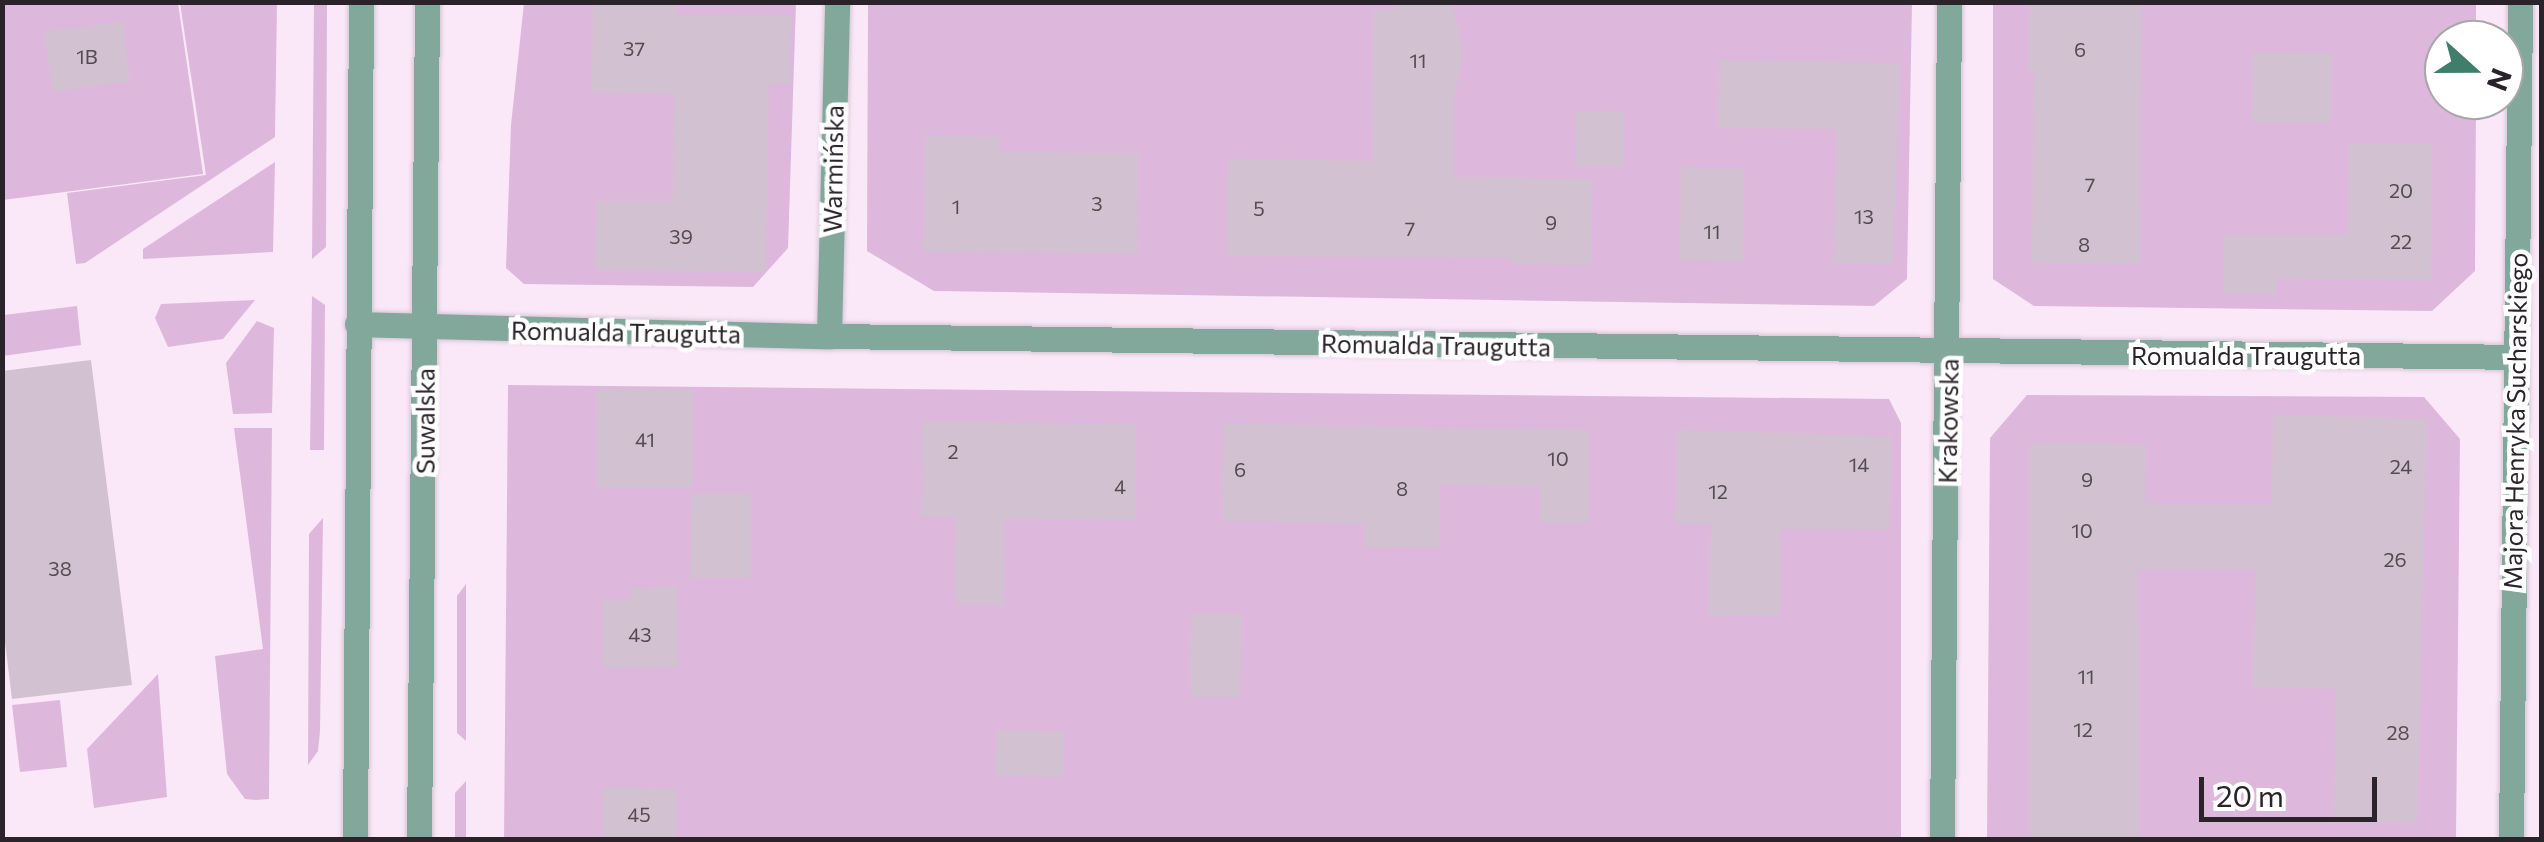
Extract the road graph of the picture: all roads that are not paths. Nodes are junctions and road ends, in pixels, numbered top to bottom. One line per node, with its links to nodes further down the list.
1 (361, 2): 6 (street)
2 (427, 2): 7 (street, Suwalska)
3 (837, 2): 8 (street, Warmińska)
4 (1950, 2): 9 (street, Krakowska)
5 (2520, 2): 10 (street, Majora Henryka Sucharskiego)
6 (358, 324): 7 (street, Romualda Traugutta); 11 (street)
7 (426, 326): 8 (street, Romualda Traugutta); 12 (street, Suwalska)
8 (829, 336): 9 (street, Romualda Traugutta)
9 (1949, 353): 10 (street, Romualda Traugutta); 13 (street, Krakowska)
10 (2515, 357): 14 (street, Majora Henryka Sucharskiego)
11 (355, 840)
12 (418, 840)
13 (1942, 840)
14 (2511, 840)

